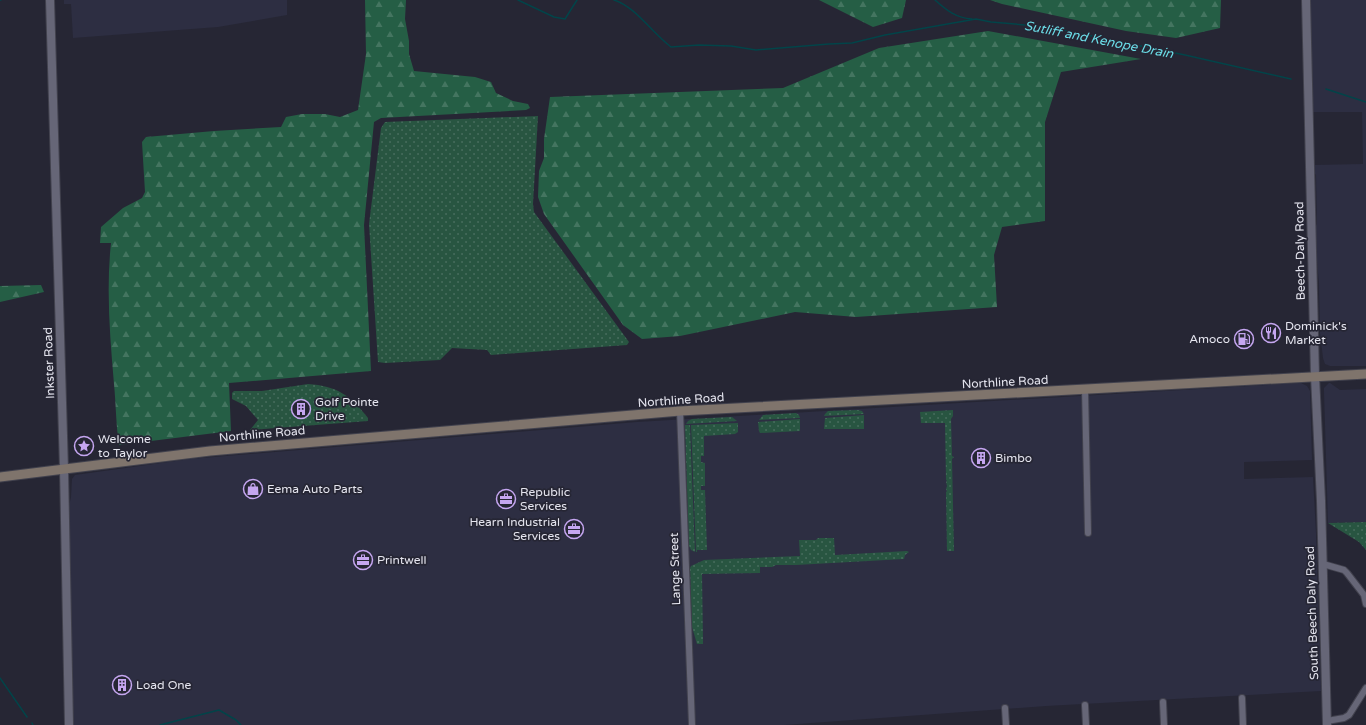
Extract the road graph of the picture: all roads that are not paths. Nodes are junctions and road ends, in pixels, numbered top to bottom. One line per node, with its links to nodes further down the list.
1 (50, 0): 7 (street, Inkster Road)
2 (1306, 0): 4 (street, Beech-Daly Road)
3 (1366, 374): 4 (main road, Northline Road)
4 (1315, 376): 5 (main road, Northline Road); 9 (street, Beech-Daly Road)
5 (1084, 389): 6 (main road, Northline Road); 10 (street)
6 (680, 411): 7 (main road, Northline Road); 20 (street, Lange Street)
7 (64, 469): 8 (main road, Northline Road); 19 (street, Inkster Road)
8 (0, 477)
9 (1321, 501): 11 (street, South Beech Daly Road)
10 (1088, 533)
11 (1323, 564): 12 (street); 18 (street, South Beech Daly Road)
12 (1366, 604)
13 (1366, 688): 18 (street)
14 (1242, 698): 24 (street)
15 (1163, 702): 23 (street)
16 (1085, 705): 22 (street)
17 (1005, 708): 21 (street)
18 (1327, 723)
19 (69, 725)
20 (692, 725)
21 (1006, 725)
22 (1086, 725)
23 (1164, 725)
24 (1243, 725)

